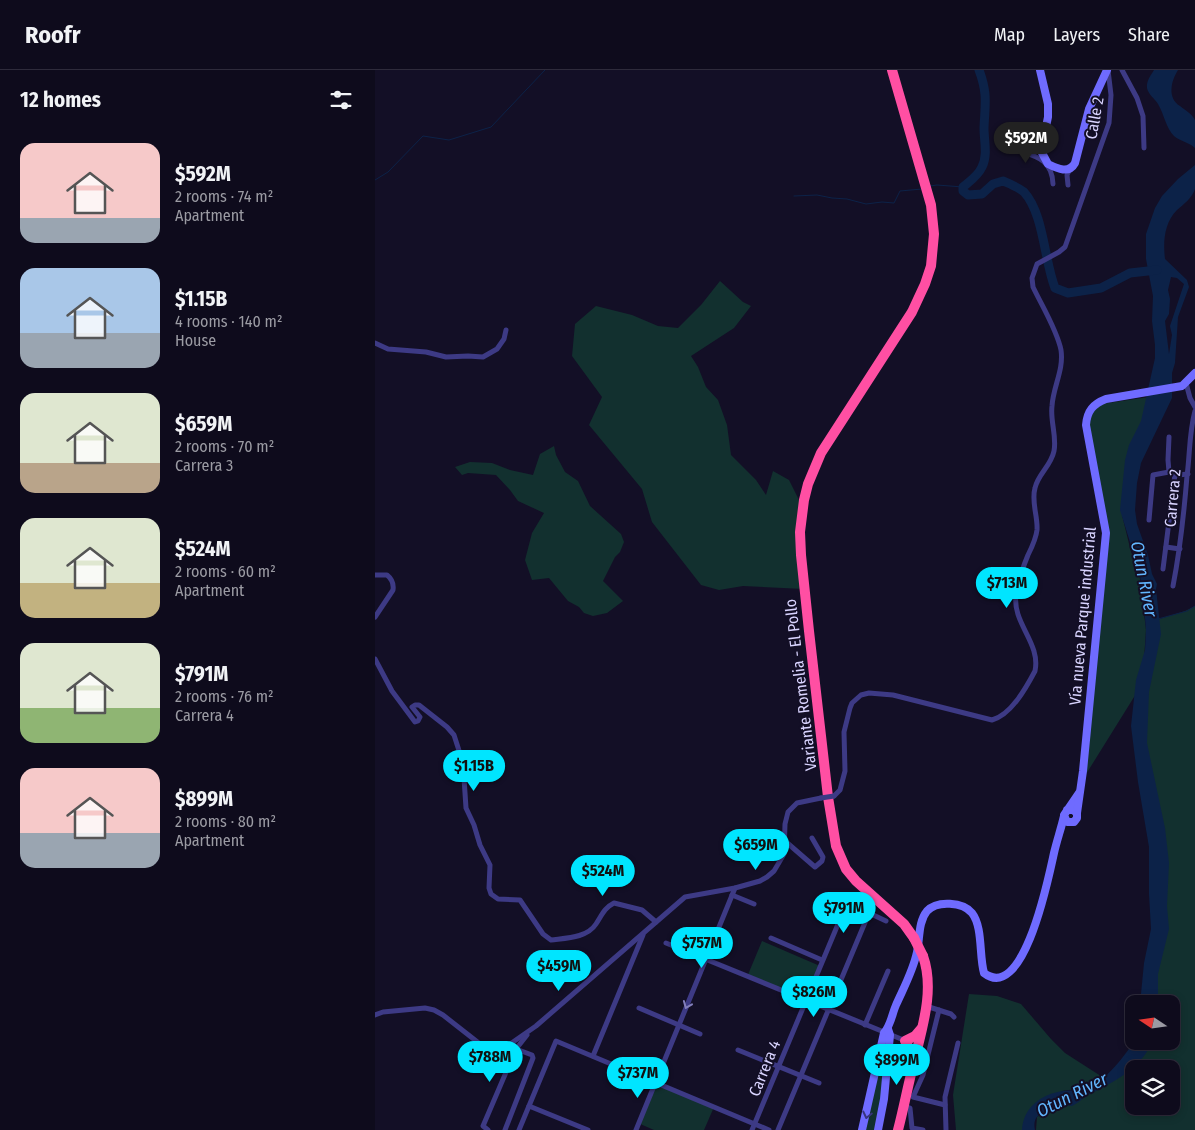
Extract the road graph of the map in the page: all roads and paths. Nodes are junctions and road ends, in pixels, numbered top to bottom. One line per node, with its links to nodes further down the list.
1 (892, 70): 48 (highway, Variante Romelia - El Pollo, bridge)
2 (1040, 70): 7 (main road)
3 (1108, 70): 8 (main road); 34 (street, Calle 2, bridge)
4 (1122, 70): 6 (street)
5 (1011, 148): 7 (street)
6 (1144, 148)
7 (1048, 164): 8 (main road); 9 (street)
8 (1070, 169): 10 (street)
9 (1053, 184)
10 (1068, 185)
11 (506, 330): 12 (street)
12 (375, 343)
13 (1195, 373): 14 (main road)
14 (1184, 384): 15 (street); 28 (main road, Vía nueva Parque industrial)
15 (1195, 407)
16 (1195, 411): 19 (street, Carrera 2)
17 (1169, 437): 18 (street)
18 (1172, 473): 19 (street); 20 (street); 21 (street)
19 (1188, 474): 22 (street, Carrera 2)
20 (1149, 520)
21 (1166, 547): 22 (street); 23 (street)
22 (1180, 549): 25 (street, Carrera 2)
23 (1163, 569)
24 (375, 575): 26 (street)
25 (1173, 586)
26 (375, 617)
27 (375, 660): 40 (street)
28 (1079, 792): 29 (main road, Vía nueva Parque industrial); 30 (main road, Vía nueva Parque industrial)
29 (1066, 813): 30 (main road); 31 (main road); 32 (main road, Vía nueva Parque industrial)
30 (1077, 813): 31 (main road, Vía nueva Parque industrial)
31 (1073, 822): 32 (main road, Vía nueva Parque industrial)
32 (1061, 834): 58 (main road, Vía nueva Parque industrial)
33 (812, 838): 34 (street)
34 (785, 841): 35 (street)
35 (735, 888): 36 (street); 40 (street)
36 (732, 895): 37 (street); 44 (street)
37 (754, 904)
38 (869, 913): 39 (street); 45 (street, Carrera 4); 50 (street)
39 (887, 921)
40 (656, 922): 41 (street)
41 (644, 932): 56 (street); 65 (street)
42 (771, 938): 45 (street)
43 (665, 944): 44 (street)
44 (705, 960): 47 (street); 54 (street, one-way to 54)
45 (822, 960): 47 (street, Carrera 4)
46 (888, 970): 55 (street)
47 (805, 1001): 50 (street); 68 (street, Carrera 4)
48 (926, 1006): 51 (street); 57 (highway, Variante Romelia - El Pollo)
49 (639, 1008): 54 (street)
50 (828, 1010): 55 (street); 69 (street)
51 (939, 1010): 53 (street); 72 (street)
52 (375, 1015): 56 (street)
53 (954, 1017)
54 (679, 1025): 59 (street); 70 (street)
55 (865, 1025): 58 (street)
56 (536, 1026): 63 (street)
57 (922, 1028): 60 (highway); 62 (highway, Variante Romelia - El Pollo)
58 (888, 1032): 60 (street); 66 (main road); 86 (main road, one-way to 86)
59 (700, 1034)
60 (905, 1041): 62 (street); 67 (highway)
61 (958, 1043): 73 (street)
62 (918, 1046): 67 (highway, Variante Romelia - El Pollo)
63 (516, 1049): 78 (street); 79 (street)
64 (738, 1050): 68 (street)
65 (593, 1056): 70 (street); 74 (street)
66 (888, 1060): 67 (highway); 87 (main road)
67 (913, 1065): 75 (highway, Variante Romelia - El Pollo)
68 (778, 1066): 69 (street); 76 (street, Carrera 4)
69 (801, 1076): 71 (street); 85 (street)
70 (655, 1082): 76 (street); 82 (street)
71 (819, 1083)
72 (913, 1097): 73 (street); 75 (street)
73 (945, 1105): 90 (street)
74 (529, 1106): 80 (street); 81 (street)
75 (907, 1107): 77 (street); 88 (highway, Variante Romelia - El Pollo)
76 (754, 1124): 83 (street, Carrera 4); 84 (street)
77 (912, 1129): 89 (street)
78 (488, 1130)
79 (505, 1130)
80 (519, 1130)
81 (588, 1130)
82 (635, 1130)
83 (752, 1130)
84 (769, 1130)
85 (778, 1130)
86 (862, 1130)
87 (877, 1130)
88 (898, 1130)
89 (923, 1130)
90 (946, 1130)

